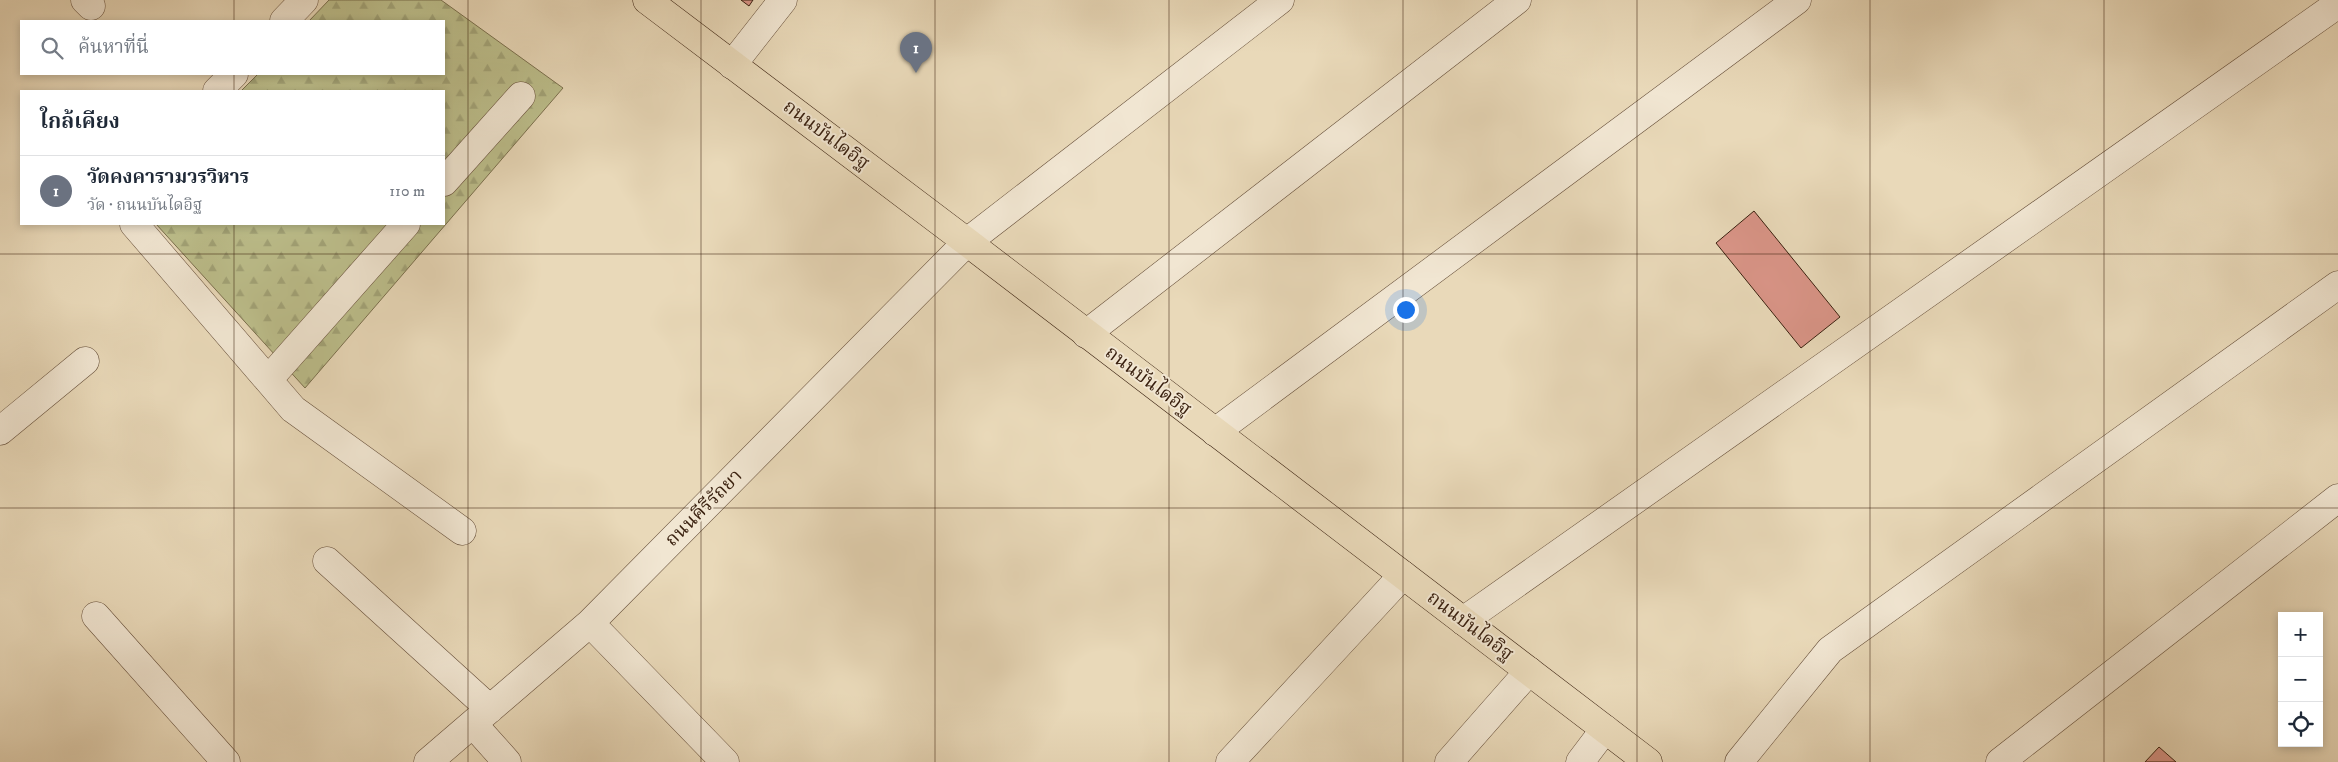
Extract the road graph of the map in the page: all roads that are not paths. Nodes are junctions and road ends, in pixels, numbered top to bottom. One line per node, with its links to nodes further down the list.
1 (304, 0): 8 (street)
2 (647, 0): 9 (main road, ถนนบันไดอิฐ)
3 (783, 0): 9 (street)
4 (1280, 0): 16 (street, ถนนคีรีรัถยา)
5 (1517, 0): 18 (street)
6 (1797, 0): 22 (street)
7 (2338, 4): 28 (street)
8 (285, 20)
9 (732, 65): 16 (main road, ถนนบันไดอิฐ)
10 (233, 75): 11 (street)
11 (218, 90)
12 (521, 96): 13 (street)
13 (445, 181)
14 (135, 225): 20 (street)
15 (405, 225): 20 (street)
16 (967, 242): 18 (main road, ถนนบันไดอิฐ); 29 (street, ถนนคีรีรัถยา)
17 (2338, 285): 41 (street)
18 (1086, 334): 22 (main road, ถนนบันไดอิฐ)
19 (85, 361): 21 (street)
20 (268, 380): 24 (street)
21 (0, 431)
22 (1214, 432): 26 (main road, ถนนบันไดอิฐ)
23 (2338, 498): 42 (street)
24 (462, 531)
25 (327, 562): 31 (street)
26 (1403, 576): 28 (main road, ถนนบันไดอิฐ); 37 (street)
27 (96, 616): 33 (street)
28 (1463, 621): 30 (main road, ถนนบันไดอิฐ)
29 (590, 623): 31 (street, ถนนคีรีรัถยา); 36 (street)
30 (1529, 672): 32 (main road, ถนนบันไดอิฐ); 38 (street)
31 (482, 716): 34 (street, ถนนคีรีรัถยา); 35 (street)
32 (1606, 729): 39 (street); 40 (main road, ถนนบันไดอิฐ)
33 (226, 762)
34 (428, 762)
35 (507, 762)
36 (725, 762)
37 (1230, 762)
38 (1449, 762)
39 (1580, 762)
40 (1648, 762)
41 (1739, 762)
42 (2000, 762)

